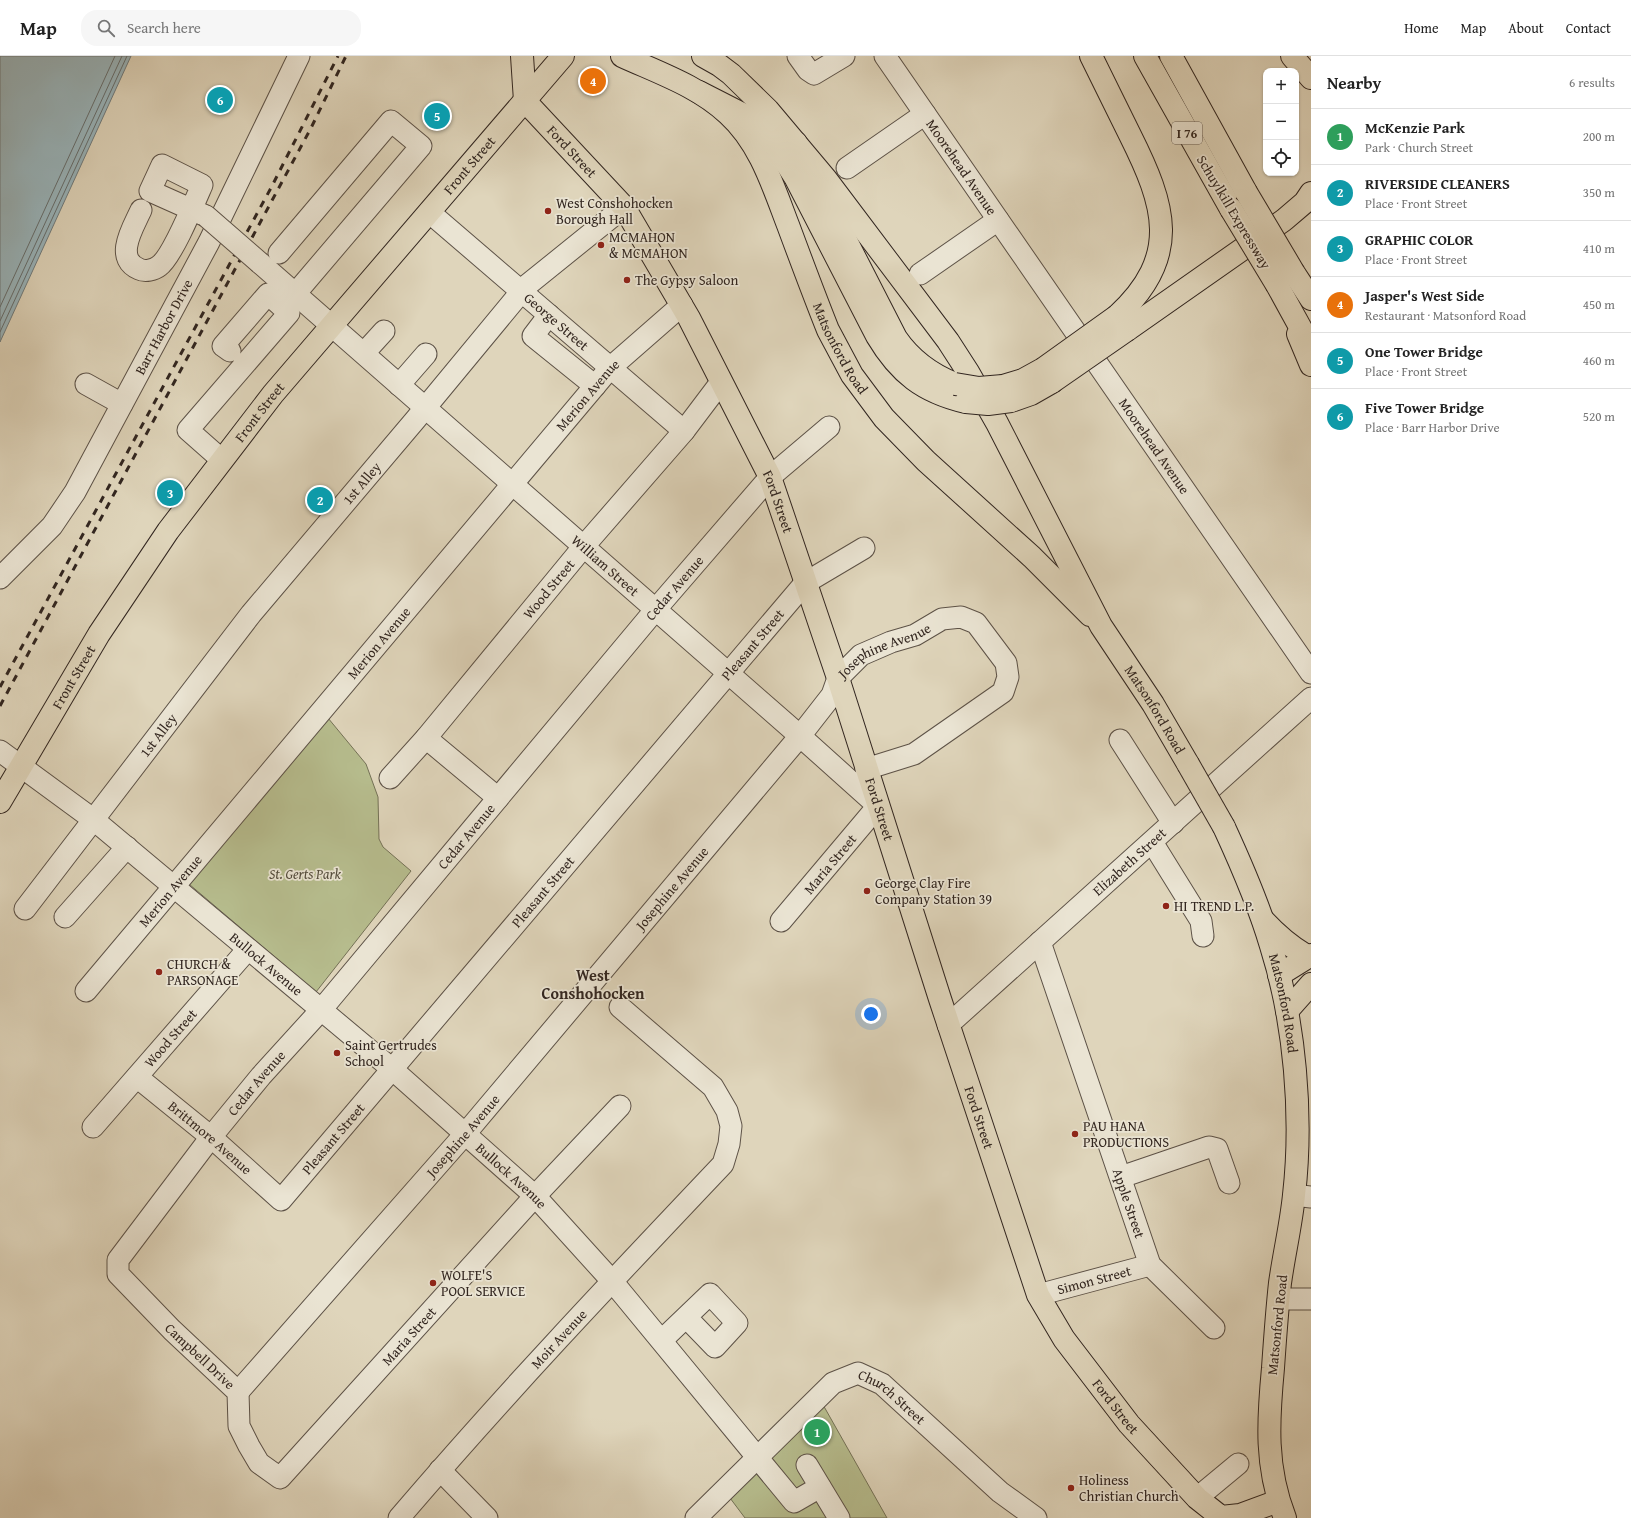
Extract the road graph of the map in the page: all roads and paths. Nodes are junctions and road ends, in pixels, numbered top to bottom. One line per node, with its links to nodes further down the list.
1 (299, 56): 46 (street, Barr Harbor Drive)
2 (522, 56): 15 (main road)
3 (563, 56): 15 (main road, Front Street)
4 (622, 56): 14 (main road, Matsonford Road)
5 (703, 56): 17 (main road, Matsonford Road)
6 (798, 56): 7 (street)
7 (844, 56)
8 (885, 56): 16 (street, Moorehead Avenue)
9 (1091, 56): 32 (main road)
10 (1145, 56): 26 (main road, Schuylkill Expressway / I 76, bridge)
11 (1171, 56): 26 (main road, Schuylkill Expressway / I 76, bridge)
12 (1292, 56): 13 (main road)
13 (1311, 78)
14 (699, 92): 45 (main road, bridge); 58 (main road, Matsonford Road)
15 (525, 101): 20 (main road, Ford Street); 22 (main road, Front Street)
16 (925, 114): 18 (street, Moorehead Avenue); 23 (street, Moorehead Avenue)
17 (796, 143): 45 (main road, bridge); 58 (main road, Matsonford Road)
18 (847, 168)
19 (1311, 193): 32 (main road)
20 (624, 208): 27 (street, 1st Alley); 30 (main road, Ford Street)
21 (142, 210): 28 (street, William Street, bridge)
22 (429, 212): 27 (street, George Street); 33 (main road, Front Street)
23 (998, 220): 25 (street, Moorehead Avenue); 59 (street, Moorehead Avenue)
24 (279, 253): 28 (street)
25 (920, 274)
26 (1286, 287): 29 (main road, Schuylkill Expressway / I 76); 35 (main road, Schuylkill Expressway / I 76); 39 (main road)
27 (522, 292): 31 (street, George Street); 47 (street, 1st Alley)
28 (295, 294): 33 (street, William Street)
29 (1311, 299)
30 (682, 305): 40 (street, Merion Avenue); 41 (main road, Ford Street)
31 (550, 315): 40 (street, George Street); 44 (street)
32 (1122, 323): 45 (main road, bridge)
33 (331, 325): 37 (street, William Street); 50 (main road, Front Street)
34 (384, 331): 37 (street)
35 (1311, 347)
36 (230, 351): 50 (street)
37 (364, 353): 43 (street, William Street)
38 (426, 354): 43 (street)
39 (1311, 365)
40 (610, 368): 44 (street, Merion Avenue); 49 (street, George Street)
41 (721, 382): 49 (street, Wood Street); 51 (main road, Ford Street)
42 (86, 384): 46 (street)
43 (399, 385): 47 (street, William Street)
44 (595, 386): 52 (street, Merion Avenue)
45 (1007, 394)
46 (122, 404): 55 (street, Barr Harbor Drive)
47 (425, 408): 52 (street, William Street); 73 (street, 1st Alley)
48 (829, 427): 51 (street, Cedar Avenue)
49 (684, 431): 53 (street, Wood Street)
50 (222, 460): 67 (main road, Front Street)
51 (770, 477): 56 (main road, Ford Street); 57 (street, Cedar Avenue)
52 (512, 484): 53 (street, William Street); 77 (street, Merion Avenue)
53 (584, 546): 57 (street, William Street); 64 (street, Wood Street)
54 (864, 548): 56 (street, Pleasant Street)
55 (0, 578)
56 (805, 583): 60 (street, Pleasant Street); 61 (main road, Ford Street)
57 (656, 609): 60 (street, William Street); 70 (street, Cedar Avenue)
58 (1101, 626): 80 (main road, Matsonford Road, bridge)
59 (1311, 673)
60 (729, 674): 63 (street, William Street); 93 (street, Pleasant Street)
61 (838, 678): 63 (street, Josephine Avenue); 68 (main road, Ford Street); 68 (street, Josephine Avenue)
62 (1311, 698): 74 (street, Elizabeth Street)
63 (800, 736): 72 (street, William Street); 97 (street, Josephine Avenue)
64 (426, 738): 69 (street, Wood Street); 70 (street)
65 (1120, 740): 74 (street)
66 (0, 751): 67 (street)
67 (21, 767): 71 (main road, Front Street); 73 (street, Bullock Avenue)
68 (866, 769): 72 (main road, Ford Street)
69 (390, 778)
70 (498, 798): 90 (street, Cedar Avenue)
71 (0, 802)
72 (878, 806): 81 (street, Maria Street); 92 (main road, Ford Street)
73 (94, 820): 76 (street, Bullock Avenue); 78 (street, 1st Alley)
74 (1173, 823): 75 (street, Elizabeth Street)
75 (1152, 842): 82 (street); 83 (street, Elizabeth Street)
76 (127, 847): 77 (street, Bullock Avenue); 79 (street)
77 (174, 886): 84 (street, Bullock Avenue); 88 (street, Merion Avenue)
78 (25, 909)
79 (65, 917)
80 (1263, 920): 85 (main road); 86 (main road, Matsonford Road)
81 (781, 921)
82 (1203, 936)
83 (1040, 942): 92 (street, Elizabeth Street); 99 (street, Apple Street)
84 (248, 949): 90 (street, Bullock Avenue); 94 (street, Wood Street)
85 (1310, 962): 86 (main road)
86 (1279, 974): 91 (main road, Matsonford Road)
87 (1311, 984): 91 (main road)
88 (86, 990)
89 (620, 1008): 106 (street, Moir Avenue)
90 (321, 1010): 93 (street, Bullock Avenue); 98 (street, Cedar Avenue)
91 (1287, 1011): 102 (main road, Matsonford Road)
92 (948, 1025): 107 (main road, Ford Street)
93 (392, 1070): 97 (street, Bullock Avenue); 103 (street, Pleasant Street)
94 (137, 1077): 96 (street, Wood Street); 98 (street, Brittmore Avenue)
95 (620, 1106): 101 (street, Maria Street)
96 (93, 1127)
97 (465, 1134): 101 (street, Bullock Avenue); 113 (street, Josephine Avenue)
98 (211, 1137): 103 (street, Brittmore Avenue); 104 (street, Cedar Avenue)
99 (1120, 1177): 100 (street); 105 (street, Apple Street)
100 (1229, 1183)
101 (536, 1196): 106 (street, Bullock Avenue); 118 (street, Maria Street)
102 (1303, 1196): 108 (main road, Matsonford Road)
103 (281, 1200)
104 (118, 1260): 113 (street, Campbell Drive)
105 (1150, 1265): 107 (street, Simon Street); 111 (street, Apple Street)
106 (612, 1281): 112 (street, Bullock Avenue); 117 (street, Moir Avenue)
107 (1038, 1295): 120 (main road, Ford Street)
108 (1279, 1299): 109 (street); 121 (main road, Matsonford Road)
109 (1311, 1299)
110 (686, 1317): 112 (street)
111 (1214, 1328)
112 (662, 1340): 114 (street, Bullock Avenue)
113 (238, 1392): 118 (street, Campbell Drive)
114 (757, 1458): 119 (street, Bullock Avenue); 124 (street, Church Street); 126 (street, Church Street)
115 (1238, 1464): 120 (street)
116 (807, 1465): 119 (street)
117 (440, 1470): 122 (street, Moir Avenue); 123 (street)
118 (280, 1478)
119 (820, 1487): 125 (street)
120 (1196, 1498): 127 (main road, Ford Street)
121 (1281, 1509): 127 (main road)
122 (400, 1518)
123 (487, 1518)
124 (696, 1518)
125 (839, 1518)
126 (1036, 1518)
127 (1220, 1518)

